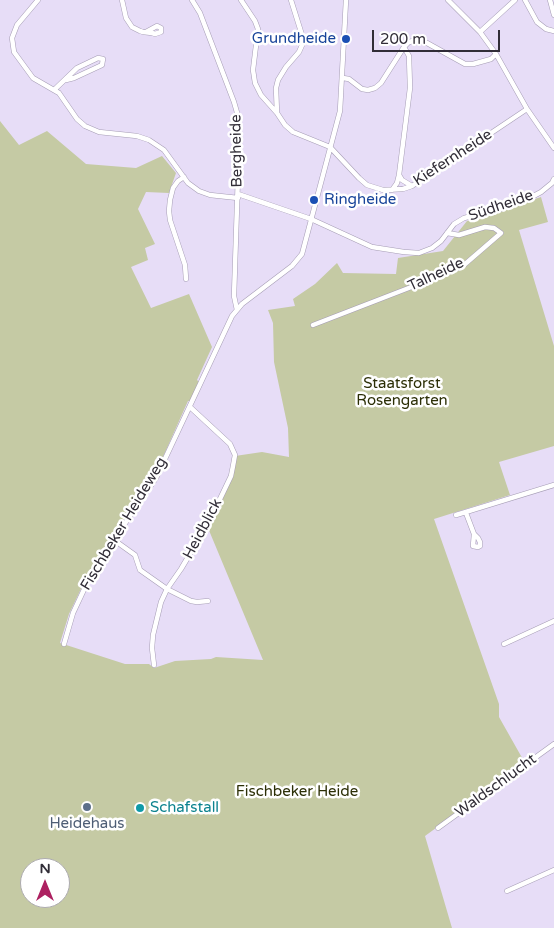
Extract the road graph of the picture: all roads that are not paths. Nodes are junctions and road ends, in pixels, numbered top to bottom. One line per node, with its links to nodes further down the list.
1 (38, 0): 19 (street)
2 (122, 0): 13 (street)
3 (192, 0): 29 (street, Bergheide)
4 (241, 0): 21 (street)
5 (291, 0): 21 (street)
6 (346, 0): 17 (street, Fischbeker Heideweg)
7 (448, 0): 14 (street)
8 (515, 0): 14 (street)
9 (525, 0): 12 (street)
10 (550, 0): 11 (street)
11 (554, 15)
12 (554, 31)
13 (146, 32)
14 (480, 32): 16 (street)
15 (404, 46): 16 (street); 17 (street); 24 (street)
16 (496, 54): 20 (street)
17 (343, 78): 22 (street, Fischbeker Heideweg)
18 (66, 80): 18 (street); 19 (street)
19 (54, 90): 25 (street)
20 (527, 109): 23 (street); 27 (street, Kiefernheide)
21 (277, 113): 22 (street)
22 (330, 147): 28 (street, Kiefernheide); 30 (street, Fischbeker Heideweg)
23 (554, 148)
24 (399, 175): 27 (street); 28 (street)
25 (184, 177): 29 (street); 32 (street)
26 (554, 179): 31 (street, Südheide)
27 (412, 186): 28 (street, Kiefernheide)
28 (392, 190)
29 (238, 196): 30 (street); 33 (street, Bergheide)
30 (311, 219): 31 (street, Südheide); 33 (street, Fischbeker Heideweg)
31 (447, 233): 34 (street, Talheide)
32 (186, 279)
33 (237, 310): 35 (street, Fischbeker Heideweg)
34 (313, 325)
35 (190, 406): 40 (street, Fischbeker Heideweg); 41 (street, Heidblick)
36 (554, 485): 37 (street)
37 (466, 512): 38 (street); 39 (street)
38 (456, 515)
39 (474, 534)
40 (114, 540): 41 (street); 44 (street, Fischbeker Heideweg)
41 (167, 589): 42 (street); 46 (street, Heidblick)
42 (208, 601)
43 (554, 621): 45 (street)
44 (64, 644)
45 (504, 644)
46 (154, 665)
47 (554, 744): 48 (street, Waldschlucht)
48 (438, 828)
49 (554, 870): 50 (street)
50 (507, 890)

